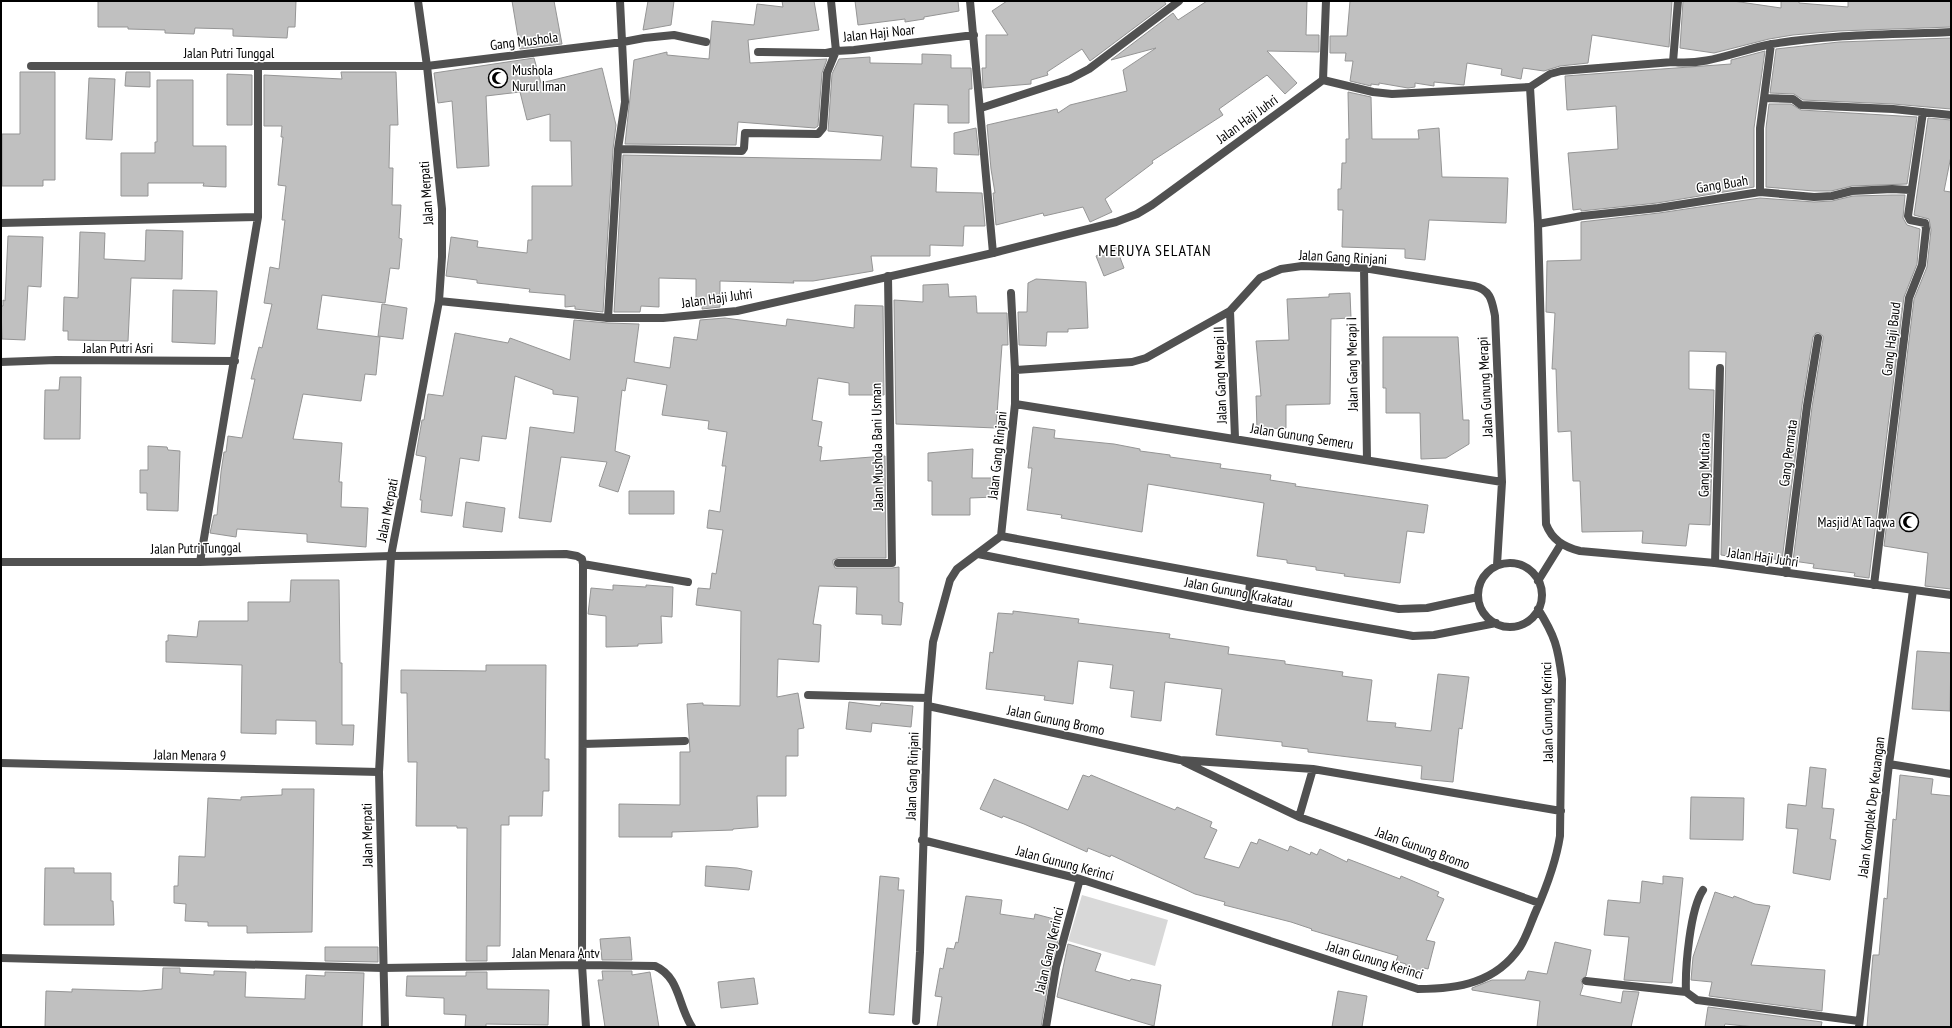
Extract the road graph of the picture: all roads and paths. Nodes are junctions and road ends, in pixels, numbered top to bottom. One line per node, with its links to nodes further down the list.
1 (418, 1): 18 (street, Jalan Merpati)
2 (620, 1): 10 (street)
3 (831, 1): 13 (street, Jalan Haji Noar)
4 (970, 1): 9 (street)
5 (1179, 1): 22 (street)
6 (1326, 1): 19 (street)
7 (1678, 1): 15 (street)
8 (1951, 32): 12 (street)
9 (974, 34): 13 (street, Jalan Haji Noar); 22 (street)
10 (623, 42): 11 (street, Gang Mushola); 18 (street, Gang Mushola); 25 (street)
11 (706, 42)
12 (1771, 44): 15 (street); 21 (street)
13 (836, 51): 14 (street); 25 (street)
14 (758, 52)
15 (1673, 62): 20 (street)
16 (31, 66): 17 (street, Jalan Putri Tunggal)
17 (258, 66): 18 (street, Jalan Putri Tunggal); 28 (street)
18 (427, 66): 36 (street, Jalan Merpati)
19 (1323, 80): 20 (street); 31 (street, Jalan Haji Juhri)
20 (1530, 87): 30 (street)
21 (1764, 98): 23 (street); 27 (street)
22 (981, 108): 31 (street)
23 (1922, 112): 24 (street); 26 (street, Gang Haji Baud)
24 (1951, 115)
25 (618, 150): 38 (street)
26 (1910, 190): 27 (street, Gang Buah); 62 (street, Gang Haji Baud)
27 (1760, 192): 30 (street, Gang Buah)
28 (258, 217): 29 (street); 40 (street)
29 (1, 223)
30 (1538, 224): 49 (street)
31 (993, 253): 33 (street, Jalan Haji Juhri)
32 (1364, 268): 34 (street, Jalan Gang Rinjani); 37 (street, Jalan Gang Rinjani); 46 (street, Jalan Gang Merapi I)
33 (888, 276): 38 (street, Jalan Haji Juhri); 54 (street, Jalan Mushola Bani Usman)
34 (1488, 292): 47 (street, Jalan Gunung Merapi)
35 (1010, 293): 43 (street)
36 (439, 301): 38 (street, Jalan Haji Juhri); 51 (street, Jalan Merpati)
37 (1230, 311): 43 (street, Jalan Gang Rinjani); 45 (street, Jalan Gang Merapi II)
38 (608, 318)
39 (1818, 338): 58 (street, Gang Permata)
40 (235, 361): 41 (street, Jalan Putri Asri); 53 (street)
41 (1, 362)
42 (1720, 368): 55 (street, Gang Mutiara)
43 (1015, 370): 44 (street, Jalan Gang Rinjani)
44 (1015, 404): 45 (street, Jalan Gunung Semeru); 48 (street, Jalan Gang Rinjani)
45 (1236, 438): 46 (street, Jalan Gunung Semeru)
46 (1367, 460): 47 (street, Jalan Gunung Semeru)
47 (1502, 482): 57 (street)
48 (1001, 536): 50 (street, Jalan Gang Rinjani); 61 (street, Jalan Gunung Krakatau)
49 (1561, 544): 55 (street, Jalan Haji Juhri); 59 (street)
50 (978, 554): 66 (street, Jalan Gunung Krakatau); 70 (street, Jalan Gang Rinjani)
51 (391, 556): 53 (street, Jalan Putri Tunggal); 56 (street, Jalan Putri Tunggal); 77 (street, Jalan Merpati)
52 (1, 562): 53 (street, Jalan Putri Tunggal)
53 (200, 562)
54 (838, 562)
55 (1715, 563): 58 (street, Jalan Haji Juhri)
56 (583, 564): 60 (street); 72 (street)
57 (1498, 565): 59 (street); 65 (street)
58 (1786, 573): 62 (street, Jalan Haji Juhri)
59 (1538, 581): 67 (street)
60 (688, 582)
61 (1250, 582): 65 (street, Jalan Gunung Krakatau); 66 (street)
62 (1874, 585): 63 (street, Jalan Haji Juhri)
63 (1913, 590): 64 (street, Jalan Haji Juhri); 75 (street, Jalan Komplek Dep Keuangan)
64 (1951, 596)
65 (1478, 597): 68 (street)
66 (1248, 607): 68 (street, Jalan Gunung Krakatau)
67 (1538, 609): 68 (street); 79 (street, Jalan Gunung Kerinci)
68 (1496, 623)
69 (808, 695): 70 (street, Jalan Gunung Bromo)
70 (928, 702): 73 (street, Jalan Gunung Bromo); 81 (street, Jalan Gang Rinjani)
71 (684, 741): 72 (street)
72 (583, 744): 86 (street)
73 (1180, 760): 76 (street, Jalan Gunung Bromo); 80 (street, Jalan Gunung Bromo)
74 (1, 763): 77 (street, Jalan Menara 9)
75 (1889, 764): 78 (street); 91 (street, Jalan Komplek Dep Keuangan)
76 (1313, 770): 79 (street, Jalan Gunung Bromo); 80 (street)
77 (379, 772): 87 (street, Jalan Merpati)
78 (1951, 774)
79 (1561, 811): 84 (street, Jalan Gunung Kerinci)
80 (1299, 817): 84 (street, Jalan Gunung Bromo)
81 (922, 840): 82 (street, Jalan Gunung Kerinci); 90 (street, Jalan Gang Rinjani)
82 (1080, 879): 84 (street, Jalan Gunung Kerinci); 95 (street, Jalan Gang Kerinci)
83 (1703, 890): 89 (street)
84 (1539, 904)
85 (1, 958): 87 (street, Jalan Menara Antv)
86 (582, 965): 87 (street, Jalan Menara Antv); 93 (street); 94 (street, Jalan Menara Antv)
87 (383, 968): 92 (street, Jalan Merpati)
88 (1586, 981): 89 (street)
89 (1686, 992): 91 (street)
90 (916, 1021)
91 (1859, 1024)
92 (385, 1027)
93 (586, 1027)
94 (692, 1027)
95 (1046, 1027)

